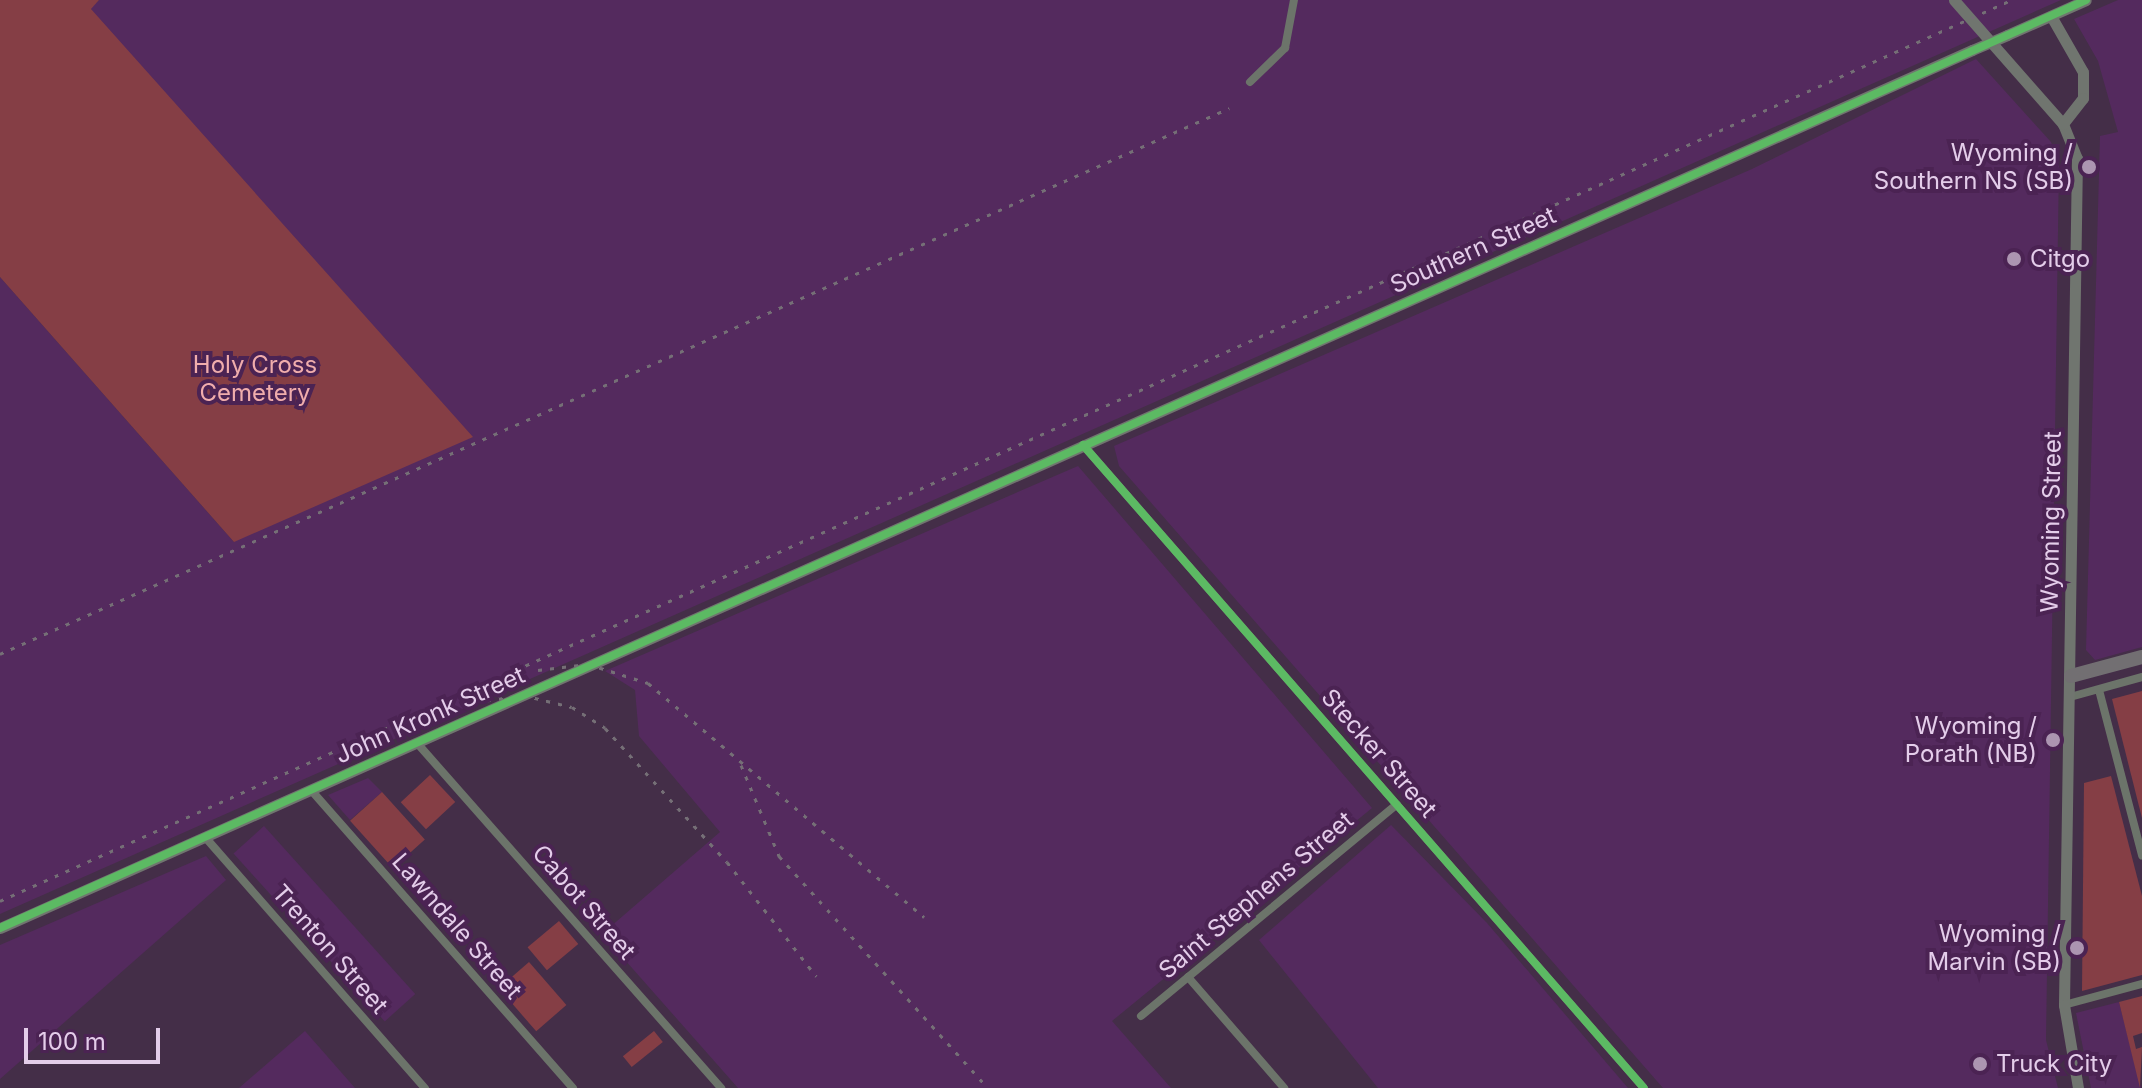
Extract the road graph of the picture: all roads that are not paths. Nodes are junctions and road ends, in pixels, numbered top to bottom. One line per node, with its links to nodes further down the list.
1 (1294, 0): 5 (street)
2 (1954, 0): 6 (street, Wyoming Street)
3 (2086, 0): 4 (street, Southern Street)
4 (2051, 16): 6 (street); 7 (street, Southern Street, bridge)
5 (1250, 82)
6 (2063, 124): 10 (street, Wyoming Street)
7 (1083, 445): 8 (street, Southern Street); 16 (street, Stecker Street)
8 (876, 538): 14 (street, John Kronk Street)
9 (2142, 657): 10 (highway)
10 (2071, 676): 13 (street, Wyoming Street)
11 (2142, 677): 12 (street)
12 (2099, 690): 13 (street); 18 (street)
13 (2070, 697): 22 (street, Wyoming Street)
14 (417, 743): 15 (street, John Kronk Street); 26 (street, Cabot Street)
15 (311, 790): 17 (street, John Kronk Street); 25 (street, Lawndale Street)
16 (1397, 804): 20 (street, Saint Stephens Street); 28 (street, Stecker Street)
17 (205, 837): 19 (street, John Kronk Street); 24 (street, Trenton Street)
18 (2142, 855)
19 (0, 928)
20 (1188, 977): 23 (street, Saint Stephens Street); 27 (street)
21 (2142, 984): 22 (street)
22 (2064, 1005): 29 (street, Wyoming Street)
23 (1141, 1016)
24 (425, 1088)
25 (573, 1088)
26 (721, 1088)
27 (1284, 1088)
28 (1644, 1088)
29 (2078, 1088)

